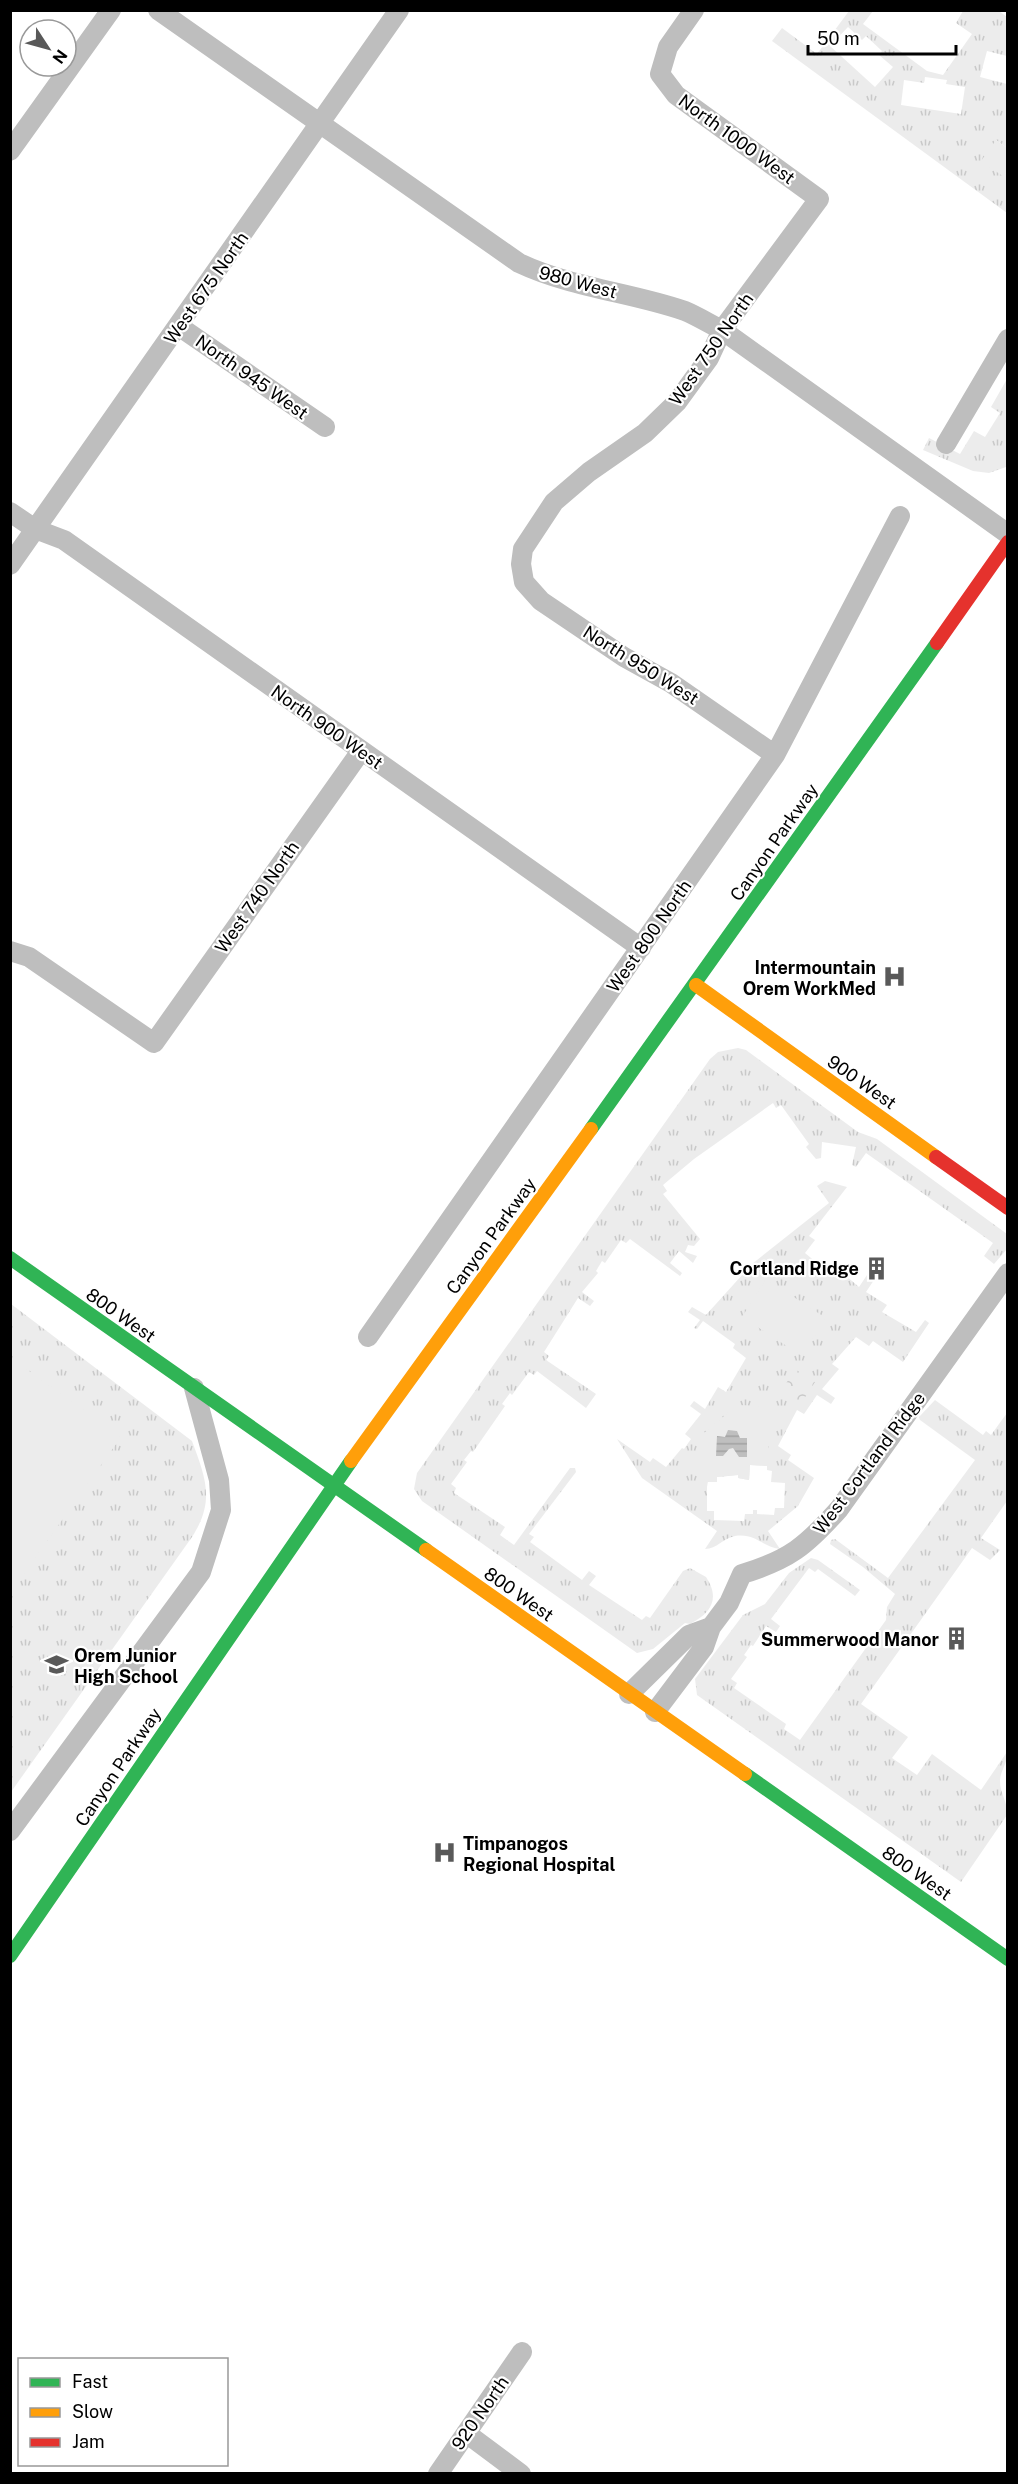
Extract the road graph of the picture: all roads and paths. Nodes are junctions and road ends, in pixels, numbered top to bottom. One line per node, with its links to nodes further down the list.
1 (111, 10): 6 (street)
2 (158, 10): 5 (street, 980 West)
3 (399, 10): 5 (street, West 675 North)
4 (694, 10): 7 (street, North 1000 West)
5 (320, 125): 8 (street, West 675 North); 9 (street, 980 West)
6 (10, 151)
7 (819, 199): 9 (street, West 750 North)
8 (180, 327): 11 (street, North 945 West); 15 (street, West 675 North)
9 (722, 330): 16 (street, 980 West); 18 (street, West 750 North)
10 (1008, 339): 12 (street)
11 (325, 428)
12 (946, 444)
13 (10, 512): 15 (street, North 900 West)
14 (900, 516): 21 (street, West 800 North)
15 (35, 529): 19 (street, West 675 North); 20 (street, North 900 West)
16 (1008, 534)
17 (1008, 542): 24 (main road, Canyon Parkway)
18 (521, 564): 21 (street, North 950 West)
19 (10, 565)
20 (361, 751): 22 (street, North 900 West); 23 (street, West 740 North)
21 (776, 755): 22 (street, West 800 North)
22 (641, 948): 28 (street, West 800 North)
23 (10, 951)
24 (696, 985): 25 (main road, 900 West); 30 (main road, Canyon Parkway)
25 (1008, 1208)
26 (10, 1258): 29 (main road, 800 West)
27 (1008, 1273): 31 (street, West Cortland Ridge)
28 (368, 1338)
29 (194, 1388): 30 (main road, 800 West); 34 (street)
30 (334, 1484): 32 (main road, 800 West); 35 (main road, Canyon Parkway)
31 (711, 1627): 32 (street, West Cortland Ridge); 33 (street)
32 (628, 1694): 33 (main road, 800 West)
33 (655, 1713): 36 (main road, 800 West)
34 (10, 1831)
35 (10, 1956)
36 (1008, 1959)
37 (522, 2352): 38 (street, 920 North)
38 (466, 2433): 39 (street, 920 North); 40 (street)
39 (438, 2474)
40 (521, 2474)

